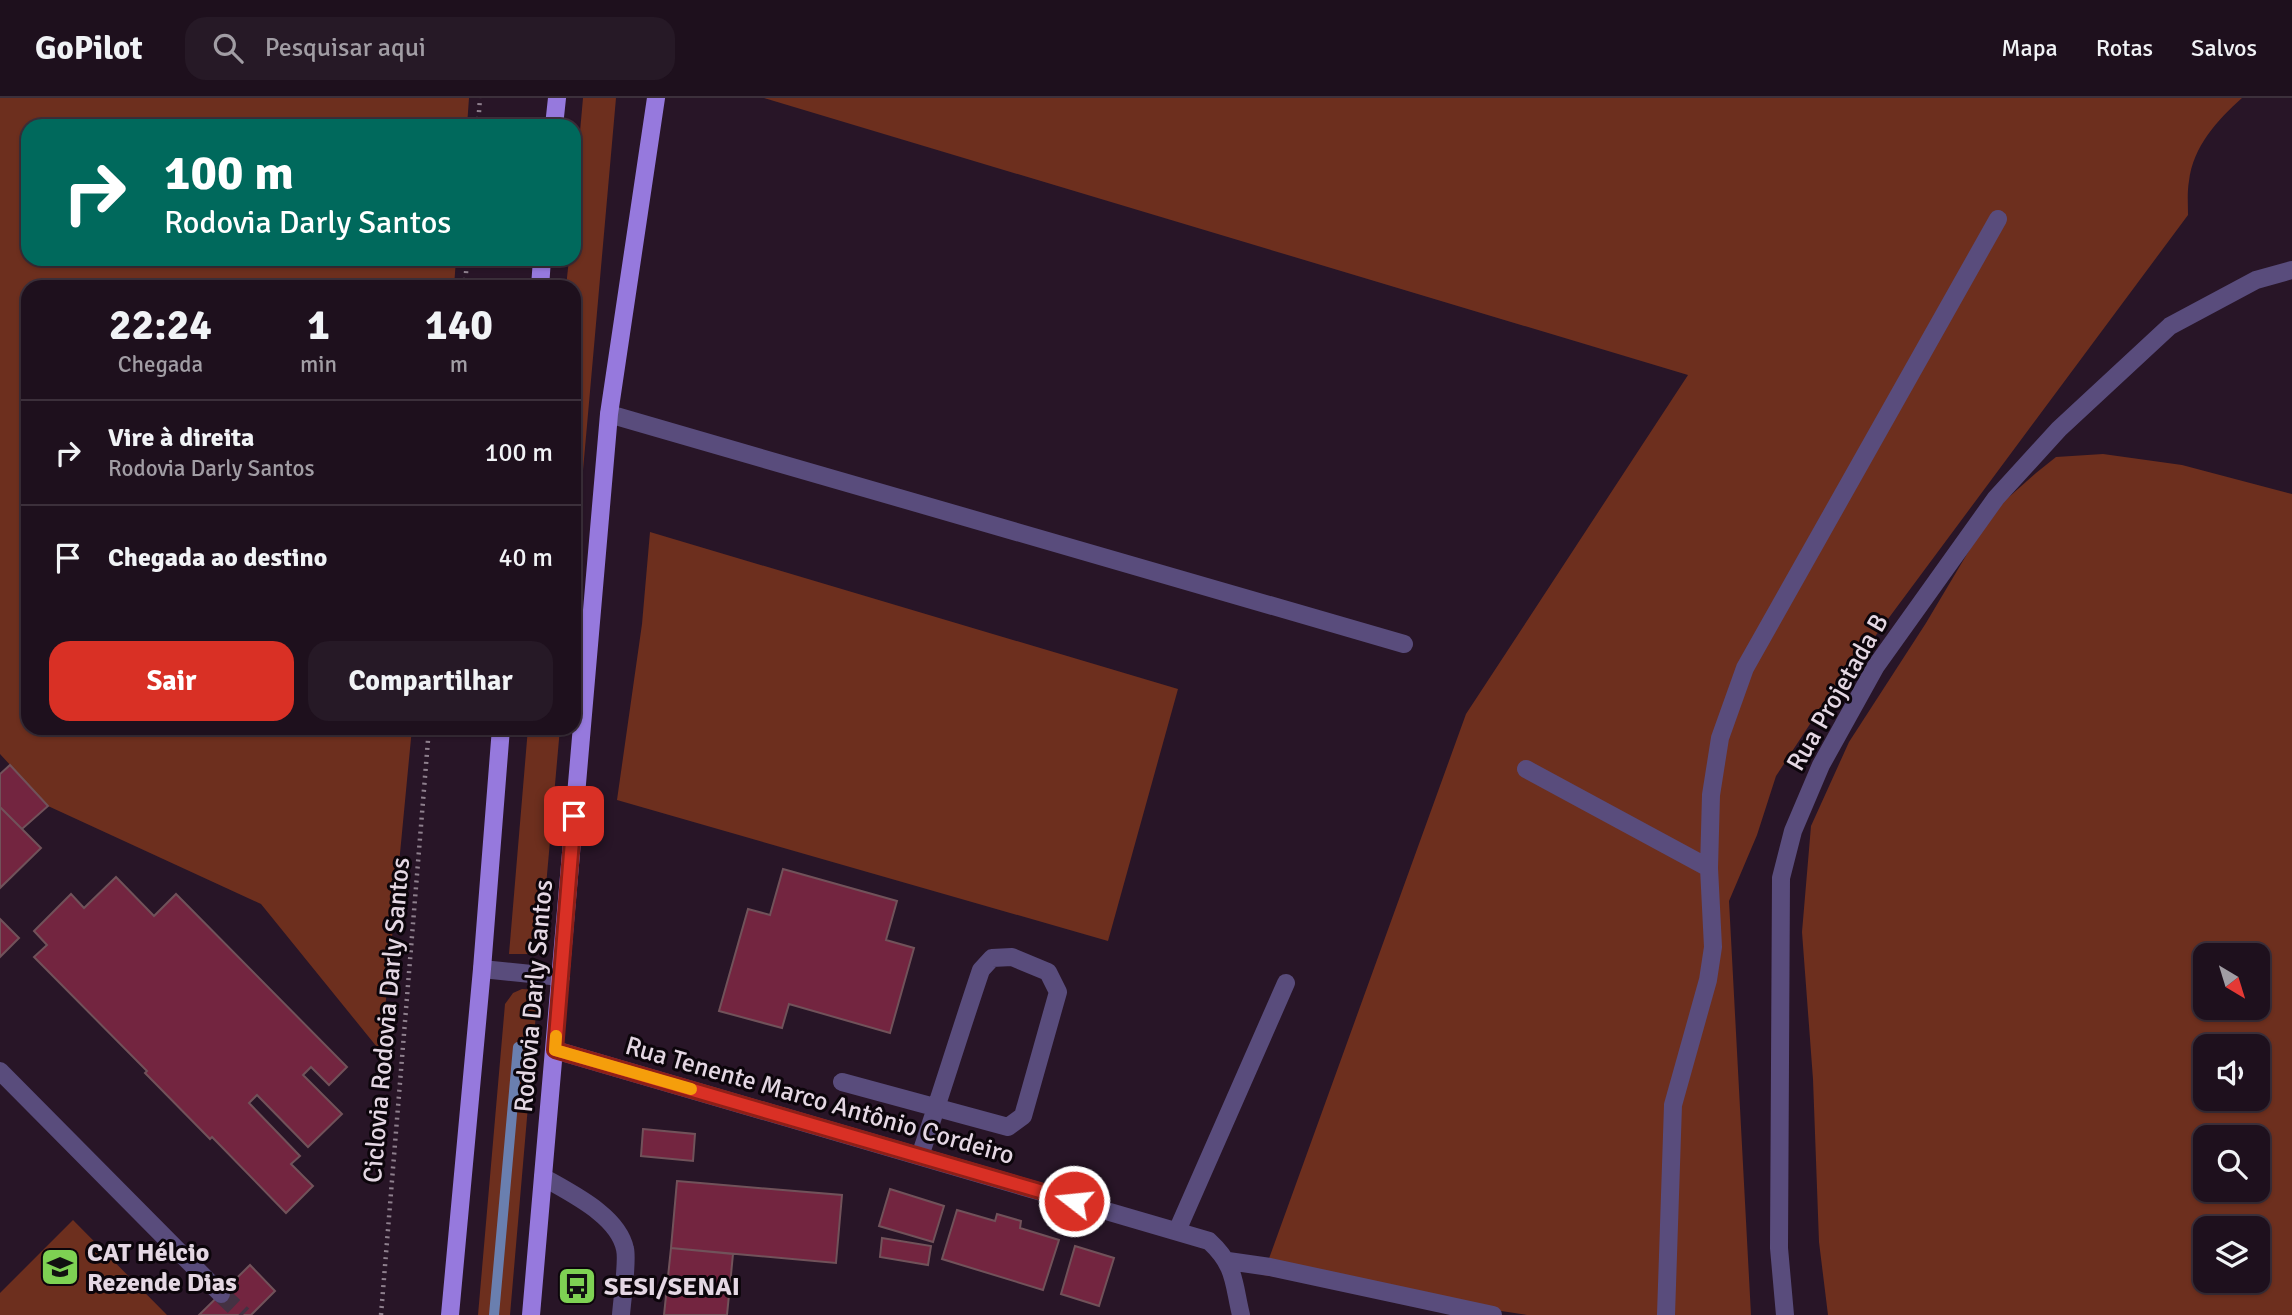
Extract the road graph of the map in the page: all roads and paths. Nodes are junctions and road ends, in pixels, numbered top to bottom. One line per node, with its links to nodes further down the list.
1 (480, 98): 4 (path)
2 (557, 98): 5 (main road)
3 (657, 101): 8 (main road, Rodovia Darly Santos)
4 (478, 119)
5 (555, 119)
6 (1998, 219): 13 (street)
7 (2292, 270): 33 (street, Rua Projetada B)
8 (609, 414): 9 (street); 15 (main road, Rodovia Darly Santos)
9 (1404, 644)
10 (428, 735): 26 (path, Ciclovia Rodovia Darly Santos)
11 (500, 735): 14 (main road, Rodovia Darly Santos)
12 (1526, 769): 13 (street)
13 (1709, 868): 32 (street)
14 (482, 969): 15 (street); 27 (main road, Rodovia Darly Santos)
15 (561, 976): 17 (main road, Rodovia Darly Santos)
16 (1286, 983): 23 (street)
17 (555, 1050): 21 (street, Rua Tenente Marco Antônio Cordeiro); 22 (main road, Rodovia Darly Santos)
18 (0, 1071): 25 (street)
19 (842, 1082): 20 (street)
20 (935, 1109): 20 (street); 21 (street)
21 (920, 1156): 23 (street, Rua Tenente Marco Antônio Cordeiro)
22 (544, 1177): 28 (main road, Rodovia Darly Santos); 29 (street)
23 (1184, 1233): 24 (street, Rua Tenente Marco Antônio Cordeiro)
24 (1228, 1261): 30 (street); 31 (street)
25 (221, 1294)
26 (381, 1315)
27 (450, 1315)
28 (531, 1315)
29 (621, 1315)
30 (1241, 1315)
31 (1493, 1315)
32 (1666, 1315)
33 (1785, 1315)

